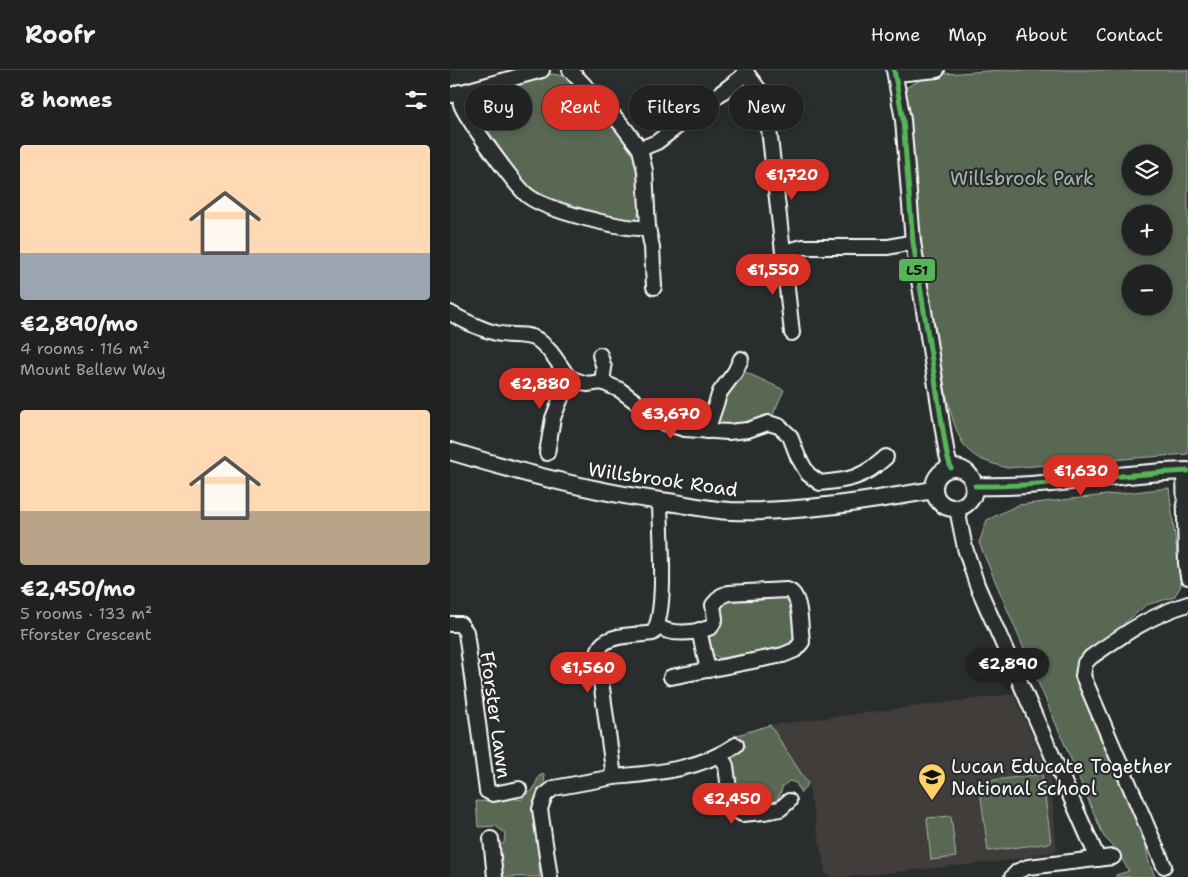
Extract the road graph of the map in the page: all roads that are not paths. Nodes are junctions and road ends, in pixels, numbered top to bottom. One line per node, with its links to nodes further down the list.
1 (542, 70): 6 (street)
2 (570, 70): 7 (street)
3 (937, 70): 5 (street)
4 (746, 72): 7 (street); 10 (street)
5 (895, 72): 9 (street)
6 (455, 94): 8 (street)
7 (640, 149): 8 (street)
8 (648, 228): 11 (street)
9 (913, 242): 10 (street); 22 (street)
10 (783, 252): 13 (street)
11 (654, 286)
12 (450, 313): 16 (street)
13 (792, 333)
14 (600, 355): 17 (street)
15 (741, 359): 18 (street)
16 (569, 378): 17 (street); 20 (street)
17 (602, 382): 18 (street)
18 (707, 431): 21 (street)
19 (450, 453): 26 (street, Willsbrook Road)
20 (547, 453)
21 (886, 456)
22 (951, 468): 24 (street); 25 (street)
23 (1186, 472): 24 (street); 28 (street)
24 (975, 486): 27 (street)
25 (934, 490): 26 (street, Willsbrook Road); 27 (street)
26 (660, 501): 31 (street)
27 (957, 509): 42 (street)
28 (1188, 577)
29 (1188, 604): 43 (street)
30 (450, 624): 38 (street, Fforster Lawn)
31 (658, 626): 32 (street); 37 (street)
32 (699, 630): 33 (street); 33 (street)
33 (708, 670): 34 (street)
34 (671, 678)
35 (736, 745): 36 (street)
36 (721, 756): 37 (street); 39 (street)
37 (614, 777): 45 (street)
38 (519, 789)
39 (789, 801)
40 (492, 840): 44 (street)
41 (1113, 857): 42 (street)
42 (1098, 859): 46 (street)
43 (1164, 866)
44 (495, 877)
45 (550, 877)
46 (1012, 877)

